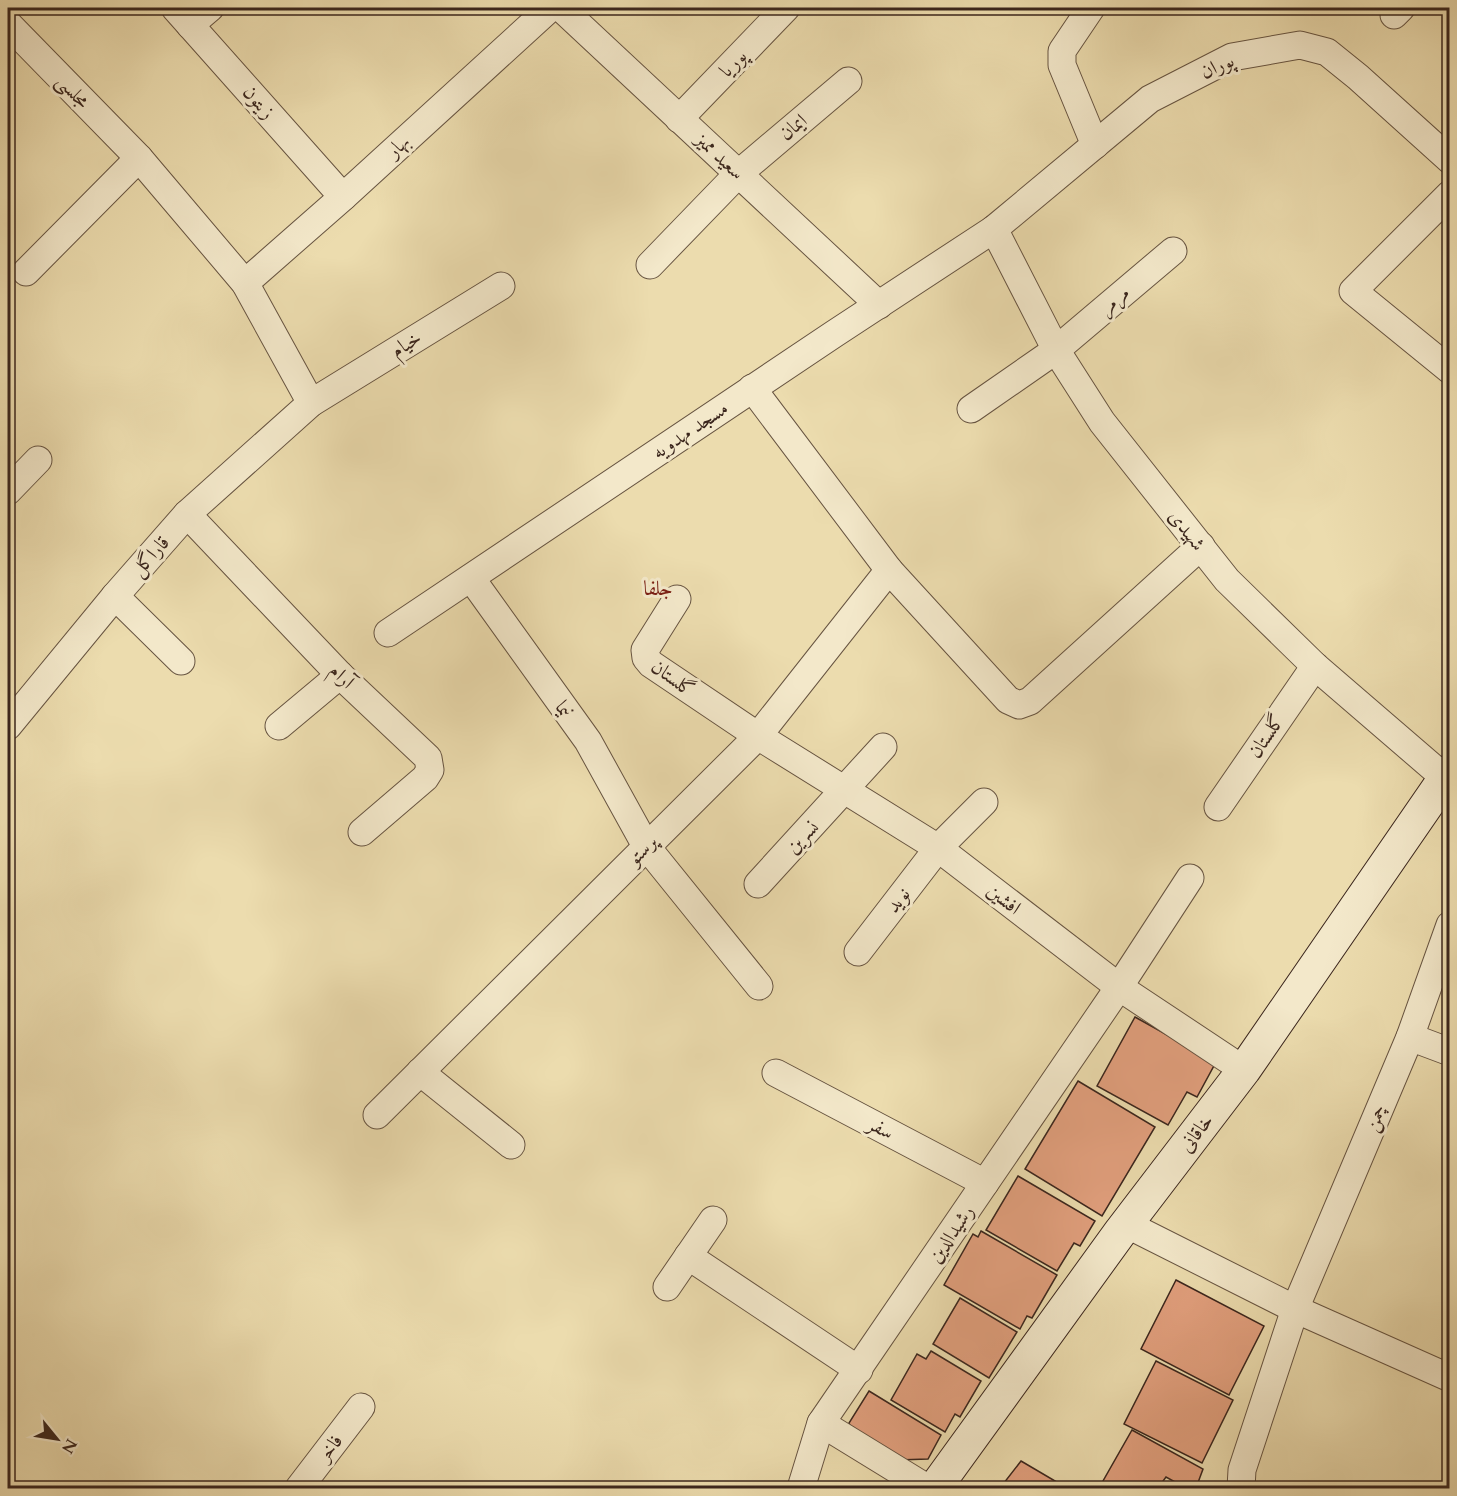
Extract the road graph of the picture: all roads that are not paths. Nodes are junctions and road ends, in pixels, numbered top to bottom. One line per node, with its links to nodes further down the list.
1 (550, 8): 14 (street, بهار)
2 (561, 8): 8 (street, سعید ممیز)
3 (786, 8): 8 (street, پوریا)
4 (1091, 8): 9 (street)
5 (192, 13): 14 (street, زیتون)
6 (8, 24): 10 (street, مجلسی)
7 (848, 81): 12 (street, ایمان)
8 (679, 119): 12 (street, سعید ممیز)
9 (1095, 145): 11 (street, پوران); 15 (street, پوران)
10 (139, 158): 18 (street); 19 (street, مجلسی)
11 (1449, 160)
12 (738, 174): 17 (street, ایمان); 21 (street, سعید ممیز)
13 (1449, 194): 23 (street)
14 (343, 197): 19 (street, بهار)
15 (994, 230): 21 (street, مسجد مهدویه); 22 (street, شهیدی)
16 (1173, 251): 22 (street, مرمر)
17 (650, 266)
18 (26, 272)
19 (245, 283): 25 (street, مجلسی)
20 (501, 286): 25 (street, خیام)
21 (879, 305): 24 (street, مسجد مهدویه)
22 (1056, 350): 26 (street, مرمر); 30 (street, شهیدی)
23 (1449, 370)
24 (752, 388): 31 (street); 32 (street, مسجد مهدویه)
25 (311, 403): 29 (street, قاراگل)
26 (971, 409)
27 (38, 460): 28 (street)
28 (8, 491)
29 (187, 514): 33 (street, قاراگل); 38 (street, آرام)
30 (1201, 546): 31 (street); 37 (street, شهیدی)
31 (889, 570): 41 (street, پرستو)
32 (471, 578): 35 (street, مسجد مهدویه); 48 (street, نیما)
33 (115, 596): 36 (street); 39 (street, قاراگل)
34 (677, 599): 41 (street, گلستان)
35 (388, 633)
36 (181, 661)
37 (1315, 666): 43 (street, شهیدی); 46 (street, گلستان)
38 (340, 675): 40 (street); 47 (street, آرام)
39 (8, 726)
40 (279, 726)
41 (758, 736): 44 (street, افشین); 48 (street, پرستو)
42 (883, 747): 44 (street, نسرین)
43 (1447, 775): 58 (street, خاقانی)
44 (844, 790): 49 (street, افشین); 51 (street, نسرین)
45 (984, 802): 49 (street, نوید)
46 (1218, 807)
47 (362, 832)
48 (646, 846): 54 (street, نیما); 59 (street, پرستو)
49 (938, 848): 53 (street, نوید); 55 (street, افشین)
50 (1190, 878): 55 (street, رشیدالدین)
51 (758, 884)
52 (1449, 926): 56 (street, چمن)
53 (858, 952)
54 (759, 986)
55 (1119, 987): 58 (street, افشین); 63 (street, رشیدالدین)
56 (1410, 1037): 57 (street); 68 (street, چمن)
57 (1449, 1052)
58 (1244, 1070): 65 (street, خاقانی)
59 (420, 1072): 61 (street, پرستو); 62 (street)
60 (776, 1073): 63 (street, سفر)
61 (377, 1115)
62 (511, 1145)
63 (986, 1183): 69 (street, رشیدالدین)
64 (713, 1220): 66 (street)
65 (1126, 1224): 68 (street); 76 (street, خاقانی)
66 (688, 1256): 67 (street); 69 (street)
67 (667, 1287)
68 (1295, 1309): 70 (street); 77 (street, چمن)
69 (859, 1370): 72 (street, رشیدالدین)
70 (1449, 1378)
71 (361, 1407): 73 (street, فاخر)
72 (821, 1423): 74 (street, رشیدالدین); 75 (street)
73 (299, 1488)
74 (801, 1488)
75 (927, 1488)
76 (935, 1488)
77 (1241, 1488)

